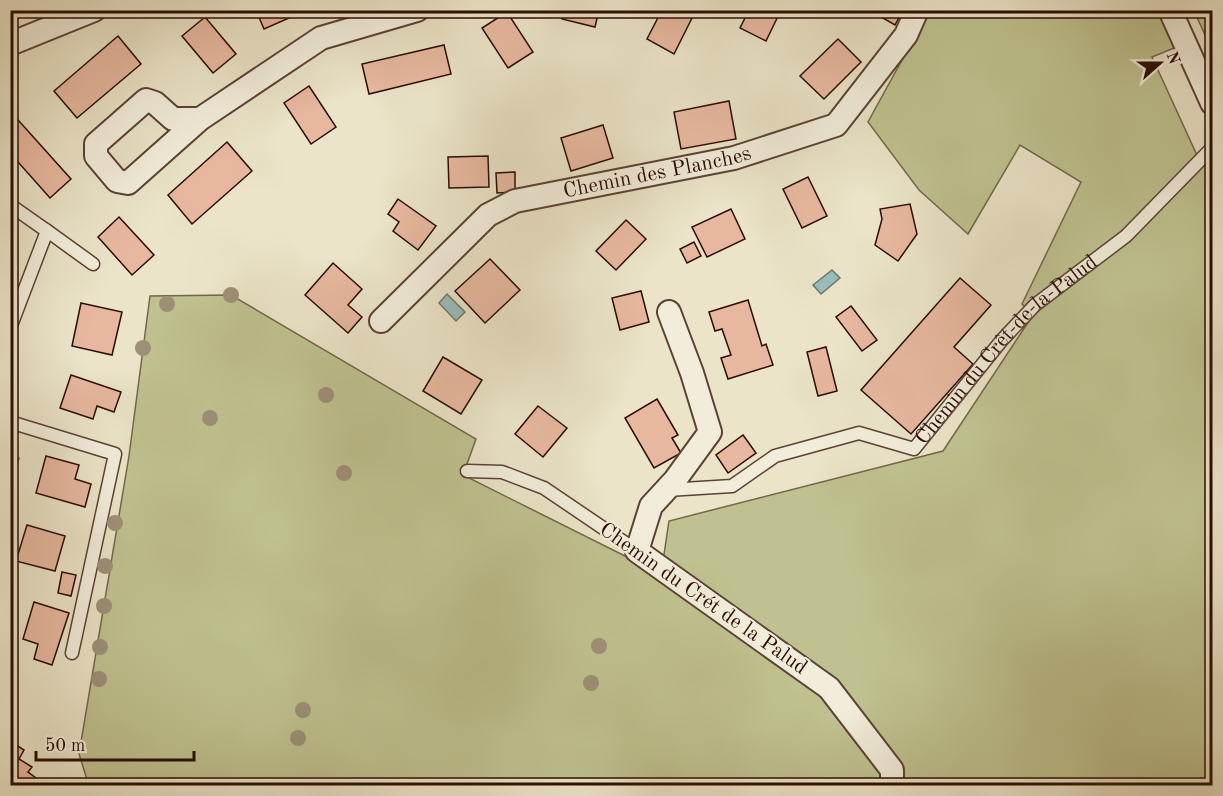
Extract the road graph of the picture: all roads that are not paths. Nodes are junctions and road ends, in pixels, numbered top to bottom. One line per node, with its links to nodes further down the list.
1 (94, 10): 5 (street)
2 (417, 10): 7 (street)
3 (917, 10): 13 (street, Chemin des Planches)
4 (1170, 10): 6 (street)
5 (10, 44)
6 (1212, 103)
7 (200, 119)
8 (1212, 148): 17 (lane, Chemin du Crêt-de-la-Palud)
9 (10, 205): 10 (lane)
10 (46, 230): 11 (lane); 14 (lane)
11 (93, 264)
12 (669, 312): 17 (street)
13 (381, 321)
14 (10, 328)
15 (10, 422): 19 (lane)
16 (467, 471): 18 (lane, Chemin du Crét de la Palud)
17 (666, 490): 18 (street)
18 (637, 551): 20 (street, Chemin du Crét de la Palud)
19 (72, 653)
20 (892, 786)

